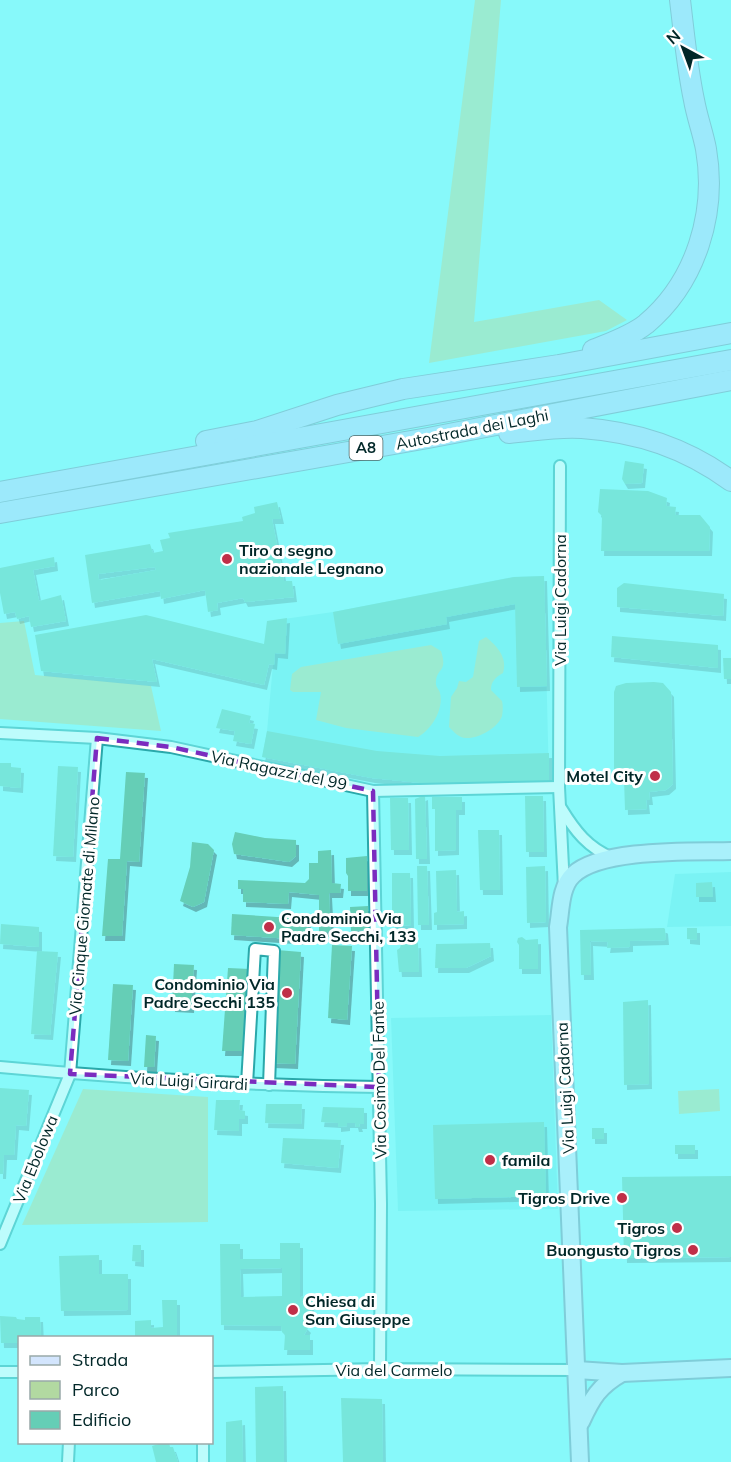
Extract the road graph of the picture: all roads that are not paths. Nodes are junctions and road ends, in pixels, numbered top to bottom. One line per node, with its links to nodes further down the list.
1 (680, 0): 4 (highway)
2 (731, 333): 4 (highway)
3 (731, 360): 9 (highway, Autostrada dei Laghi / A8)
4 (473, 377): 9 (highway)
5 (731, 380): 6 (highway, Autostrada dei Laghi / A8)
6 (428, 438): 8 (highway); 11 (highway, Autostrada dei Laghi / A8)
7 (560, 466): 14 (street, Via Luigi Cadorna)
8 (731, 481)
9 (49, 483): 10 (highway, Autostrada dei Laghi / A8)
10 (0, 492)
11 (0, 513)
12 (0, 733): 13 (street, Via Ragazzi del 99)
13 (97, 738): 15 (street, Via Ragazzi del 99); 21 (street, Via Cinque Giornate di Milano)
14 (559, 787): 15 (street, Via Ragazzi del 99); 16 (street, Via Luigi Cadorna)
15 (373, 791): 24 (street, Via Cosimo Del Fante)
16 (560, 806): 18 (street, Via Luigi Cadorna); 19 (street, Via Luigi Cadorna)
17 (731, 851): 18 (main road)
18 (614, 858): 19 (main road)
19 (564, 891): 28 (main road, Via Luigi Cadorna)
20 (0, 1067): 21 (street, Via Luigi Girardi)
21 (70, 1074): 22 (street, Via Luigi Girardi); 25 (street, Via Ebolowa)
22 (247, 1084): 23 (street, Via Luigi Girardi); 23 (street)
23 (269, 1085): 24 (street, Via Luigi Girardi)
24 (379, 1087): 27 (street, Via Cosimo Del Fante)
25 (0, 1244)
26 (731, 1368): 32 (main road)
27 (380, 1369): 28 (street, Via del Carmelo); 31 (street, Via del Carmelo)
28 (577, 1370): 32 (main road); 33 (main road, Via Luigi Cadorna); 38 (main road, Via Luigi Cadorna)
29 (0, 1372): 30 (street)
30 (18, 1372)
31 (213, 1372)
32 (622, 1373): 33 (main road)
33 (579, 1425): 39 (main road, Via Luigi Cadorna)
34 (69, 1444): 36 (street)
35 (203, 1444): 37 (street)
36 (68, 1462)
37 (203, 1462)
38 (574, 1462)
39 (580, 1462)

